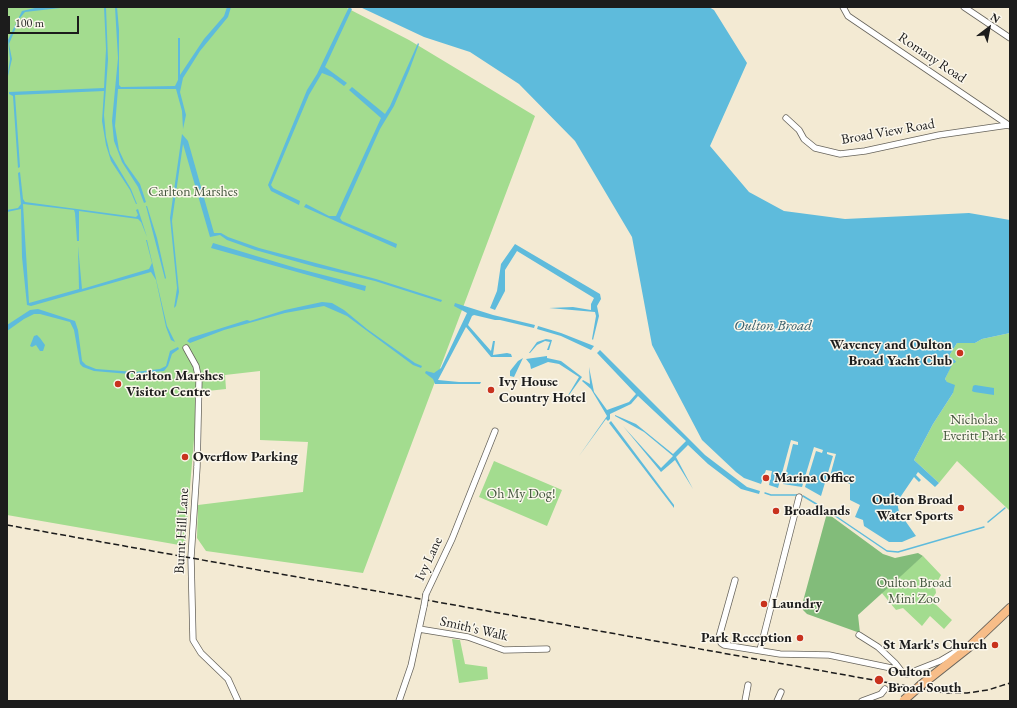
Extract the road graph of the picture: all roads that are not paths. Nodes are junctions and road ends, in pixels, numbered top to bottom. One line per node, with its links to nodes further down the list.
1 (843, 7): 5 (street, Romany Road)
2 (964, 7): 3 (street)
3 (1010, 38)
4 (786, 118): 5 (street, Broad View Road)
5 (1009, 126)
6 (186, 348): 21 (street, Burnt Hill Lane)
7 (495, 431): 11 (street, Ivy Lane, bridge)
8 (799, 497): 15 (street)
9 (735, 580): 15 (street)
10 (1010, 608): 13 (highway)
11 (419, 629): 14 (street, Smith's Walk); 22 (street, Ivy Lane)
12 (859, 635): 16 (street)
13 (969, 647): 16 (street); 20 (highway, bridge)
14 (547, 649)
15 (760, 650): 16 (street)
16 (899, 668)
17 (748, 685): 23 (street)
18 (885, 689): 25 (street)
19 (781, 692): 24 (street)
20 (902, 700)
21 (238, 701)
22 (400, 701)
23 (745, 701)
24 (777, 701)
25 (862, 701)

